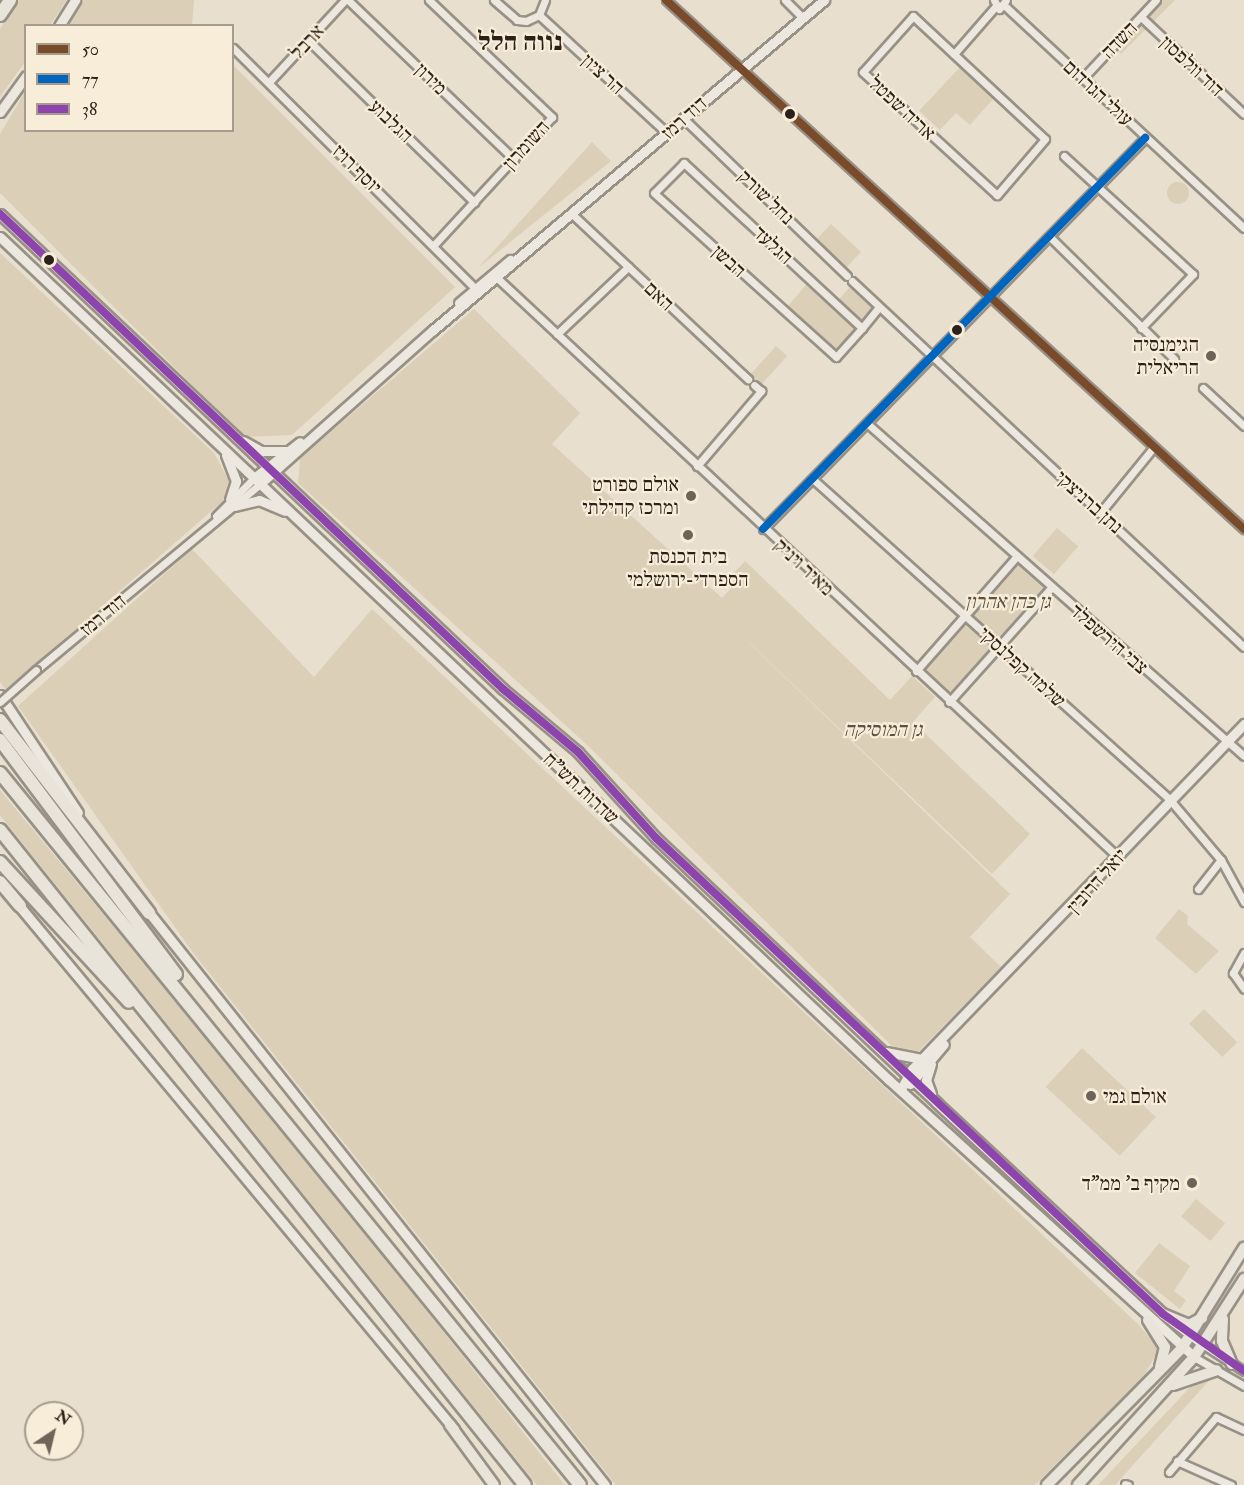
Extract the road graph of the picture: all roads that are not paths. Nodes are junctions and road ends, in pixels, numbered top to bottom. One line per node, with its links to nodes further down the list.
1 (10, 0): 13 (highway)
2 (75, 0): 17 (main road)
3 (346, 0): 18 (street, ארבל); 31 (street, מירון)
4 (429, 0): 31 (street, השומרון)
5 (494, 0): 14 (street)
6 (544, 0): 14 (street)
7 (666, 0): 21 (street)
8 (784, 0): 16 (street)
9 (824, 0): 16 (main road, דוד רמז)
10 (1156, 0): 15 (street, השדה)
11 (1005, 3): 12 (street); 23 (street, עולי הגרדום)
12 (994, 4): 20 (street)
13 (0, 15)
14 (539, 15): 28 (street, הר ציון)
15 (1141, 17): 23 (street, השדה); 26 (street, דוד וולפסון)
16 (803, 18): 21 (main road, דוד רמז)
17 (60, 24)
18 (309, 41): 24 (street, ארבל); 34 (street, הגלבוע)
19 (234, 49): 24 (street, יוסף רויז)
20 (954, 54): 20 (street, אריה שפטל)
21 (740, 70): 27 (main road, דוד רמז); 44 (street)
22 (24, 79): 25 (main road)
23 (1082, 79): 29 (street, עולי הגרדום)
24 (269, 82): 40 (street, יוסף רויז)
25 (0, 112)
26 (1244, 114)
27 (684, 119): 28 (main road, דוד רמז); 45 (street, נחל שורק)
28 (667, 133): 35 (main road, דוד רמז)
29 (1145, 138): 33 (street); 37 (street, עולי הגרדום)
30 (1064, 156): 33 (street)
31 (514, 159): 34 (street, השומרון)
32 (684, 163): 46 (street, הגלעד); 46 (street, הבשן)
33 (1098, 187): 39 (street); 47 (street)
34 (474, 202): 40 (street, השומרון)
35 (571, 213): 41 (street, האם); 42 (main road, דוד רמז)
36 (0, 214): 55 (main road, שדרות תש"ח)
37 (1244, 228)
38 (0, 237): 56 (main road, שדרות תש"ח)
39 (1050, 237): 44 (street); 47 (street)
40 (434, 245): 43 (street, יוסף רויז)
41 (628, 267): 48 (street); 60 (street, האם)
42 (495, 276): 43 (main road, דוד רמז); 48 (street, מאיר ויניק)
43 (477, 290): 54 (main road, דוד רמז)
44 (990, 299): 49 (street); 57 (street)
45 (879, 307): 46 (street); 49 (street, נחל שורק)
46 (862, 328)
47 (1142, 328): 50 (street)
48 (557, 334): 60 (street, מאיר ויניק)
49 (933, 358): 52 (street); 66 (street, נתן ברניצקי)
50 (1174, 359)
51 (1203, 388): 53 (street)
52 (869, 425): 63 (street); 70 (street, צבי הירשפלד)
53 (1244, 426)
54 (318, 429): 58 (main road, דוד רמז); 59 (main road, דוד רמז)
55 (228, 432): 58 (main road); 61 (main road, שדרות תש"ח)
56 (220, 445): 62 (main road, שדרות תש"ח); 65 (main road)
57 (1153, 448): 66 (street); 69 (street)
58 (288, 451): 61 (main road, דוד רמז)
59 (284, 464): 61 (main road, דוד רמז); 64 (main road)
60 (697, 466): 68 (street, מאיר ויניק)
61 (270, 470): 62 (main road, דוד רמז); 64 (main road, שדרות תש"ח)
62 (257, 481): 65 (street, דוד רמז); 67 (main road, שדרות תש"ח)
63 (815, 481): 68 (street); 72 (street, שלמה קפלנסקי)
64 (296, 495): 97 (main road, שדרות תש"ח)
65 (232, 502): 67 (main road); 77 (street, דוד רמז, bridge)
66 (1100, 513): 74 (street, נתן ברניצקי)
67 (293, 514): 100 (main road, שדרות תש"ח)
68 (763, 529): 75 (street, מאיר ויניק)
69 (1244, 530)
70 (1016, 557): 71 (street, צבי הירשפלד); 72 (street)
71 (1051, 588): 73 (street); 82 (street, צבי הירשפלד)
72 (964, 615): 73 (street, שלמה קפלנסקי); 75 (street)
73 (999, 646): 78 (street); 85 (street, שלמה קפלנסקי)
74 (1244, 647)
75 (916, 671): 78 (street, מאיר ויניק)
76 (0, 695): 94 (main road)
77 (0, 702)
78 (949, 702): 87 (street, מאיר ויניק)
79 (0, 720): 94 (highway)
80 (1244, 723): 82 (main road, יואל דרובין)
81 (0, 740): 103 (highway)
82 (1227, 741): 83 (street, צבי הירשפלד); 85 (main road, יואל דרובין)
83 (1244, 756)
84 (0, 773): 103 (highway)
85 (1170, 800): 87 (main road, יואל דרובין); 88 (street, שלמה קפלנסקי)
86 (0, 830): 101 (highway)
87 (1118, 857): 98 (main road, יואל דרובין)
88 (1221, 860): 91 (street); 92 (street, שלמה קפלנסקי)
89 (0, 862): 101 (highway)
90 (0, 884): 93 (highway)
91 (1198, 889)
92 (1244, 902)
93 (20, 906): 120 (main road)
94 (149, 913): 128 (main road)
95 (1244, 953): 96 (street)
96 (1244, 988)
97 (880, 1050): 98 (main road); 99 (main road, שדרות תש"ח)
98 (927, 1060): 99 (main road, יואל דרובין); 102 (main road)
99 (911, 1078): 100 (main road, יואל דרובין); 102 (main road, שדרות תש"ח)
100 (901, 1089): 109 (main road, שדרות תש"ח)
101 (217, 1099): 126 (highway)
102 (937, 1103): 107 (main road, שדרות תש"ח)
103 (287, 1121): 127 (highway)
104 (1244, 1248): 108 (main road)
105 (1244, 1279): 106 (main road)
106 (1225, 1312): 111 (main road); 114 (main road)
107 (1164, 1314): 108 (main road); 110 (main road, שדרות תש"ח)
108 (1207, 1314): 110 (main road)
109 (1148, 1320): 112 (main road, שדרות תש"ח); 115 (main road)
110 (1190, 1336): 111 (main road, שדרות תש"ח); 112 (main road)
111 (1204, 1345): 113 (main road); 114 (street)
112 (1182, 1348): 113 (main road, שדרות תש"ח); 115 (main road)
113 (1194, 1357): 116 (street); 118 (main road)
114 (1232, 1364): 117 (street)
115 (1159, 1370): 129 (main road)
116 (1217, 1370): 118 (main road); 119 (street)
117 (1244, 1371)
118 (1170, 1386): 130 (main road)
119 (1244, 1386)
120 (450, 1425): 124 (main road); 125 (main road)
121 (1244, 1430): 122 (street)
122 (1178, 1461): 123 (street); 131 (street)
123 (1168, 1472)
124 (494, 1485)
125 (499, 1485)
126 (525, 1485)
127 (580, 1485)
128 (605, 1485)
129 (1047, 1485)
130 (1078, 1485)
131 (1231, 1485)

